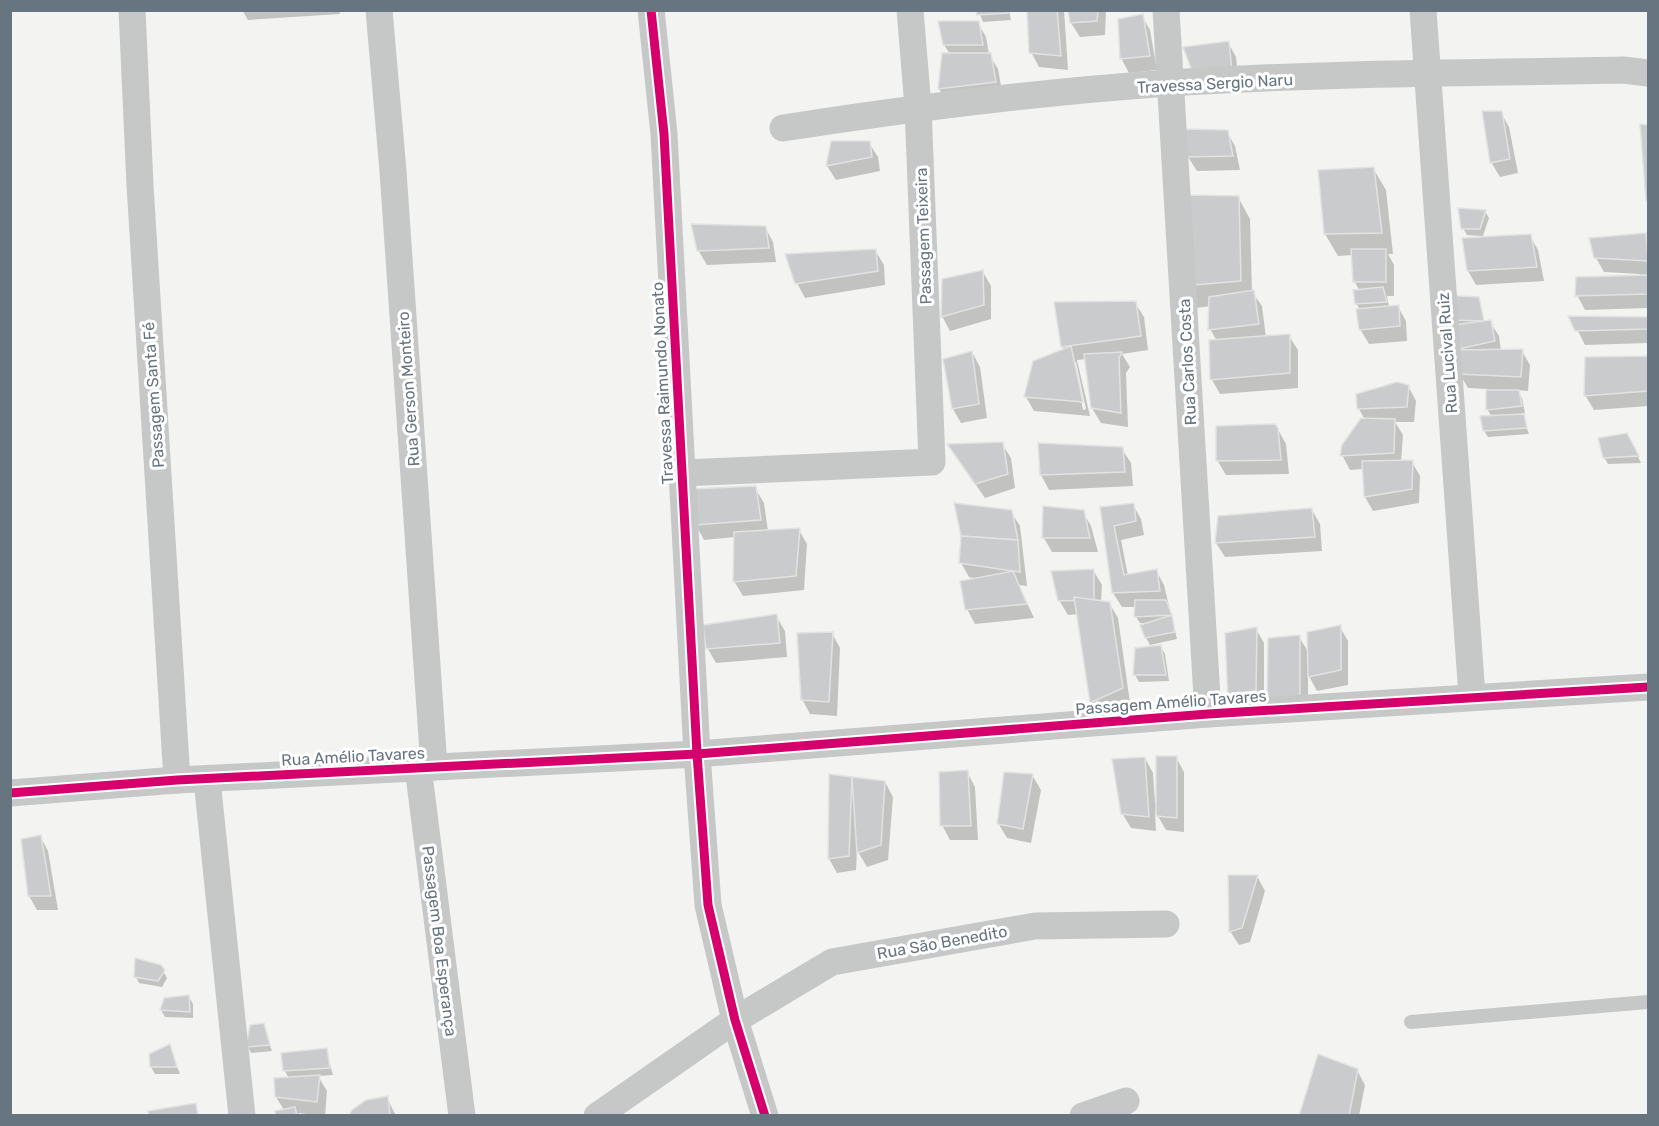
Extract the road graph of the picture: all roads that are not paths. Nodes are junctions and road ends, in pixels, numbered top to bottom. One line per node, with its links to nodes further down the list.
1 (132, 10): 18 (street, Passagem Santa Fé)
2 (379, 10): 17 (street, Rua Gerson Monteiro)
3 (651, 10): 12 (street, Travessa Raimundo Nonato)
4 (910, 10): 10 (street, Passagem Teixeira)
5 (1166, 10): 9 (street, Rua Carlos Costa)
6 (1423, 10): 7 (street, Rua Lucival Ruiz)
7 (1426, 73): 8 (street, Travessa Sergio Naru); 9 (street, Travessa Sergio Naru); 14 (street, Rua Lucival Ruiz)
8 (1648, 73)
9 (1170, 83): 10 (street, Travessa Sergio Naru); 15 (street, Rua Carlos Costa)
10 (918, 107): 11 (street, Travessa Sergio Naru); 12 (street, Passagem Teixeira)
11 (783, 128)
12 (682, 472): 16 (street, Travessa Raimundo Nonato)
13 (1648, 687): 14 (street, Passagem Amélio Tavares)
14 (1472, 696): 15 (street, Passagem Amélio Tavares)
15 (1208, 714): 16 (street, Passagem Amélio Tavares)
16 (697, 754): 17 (street, Rua Amélio Tavares); 23 (street, Travessa Raimundo Nonato)
17 (426, 767): 19 (street, Rua Amélio Tavares); 27 (street, Passagem Boa Esperança)
18 (177, 780): 19 (street, Rua Amélio Tavares); 20 (street, Rua Amélio Tavares)
19 (207, 780): 26 (street)
20 (10, 793)
21 (1166, 924): 23 (street, Rua São Benedito)
22 (1648, 1002): 24 (lane)
23 (735, 1020): 28 (street, Rua São Benedito); 29 (street, Travessa Raimundo Nonato)
24 (1411, 1022)
25 (1125, 1101): 30 (street)
26 (242, 1116)
27 (462, 1116)
28 (597, 1116)
29 (765, 1116)
30 (1083, 1116)

